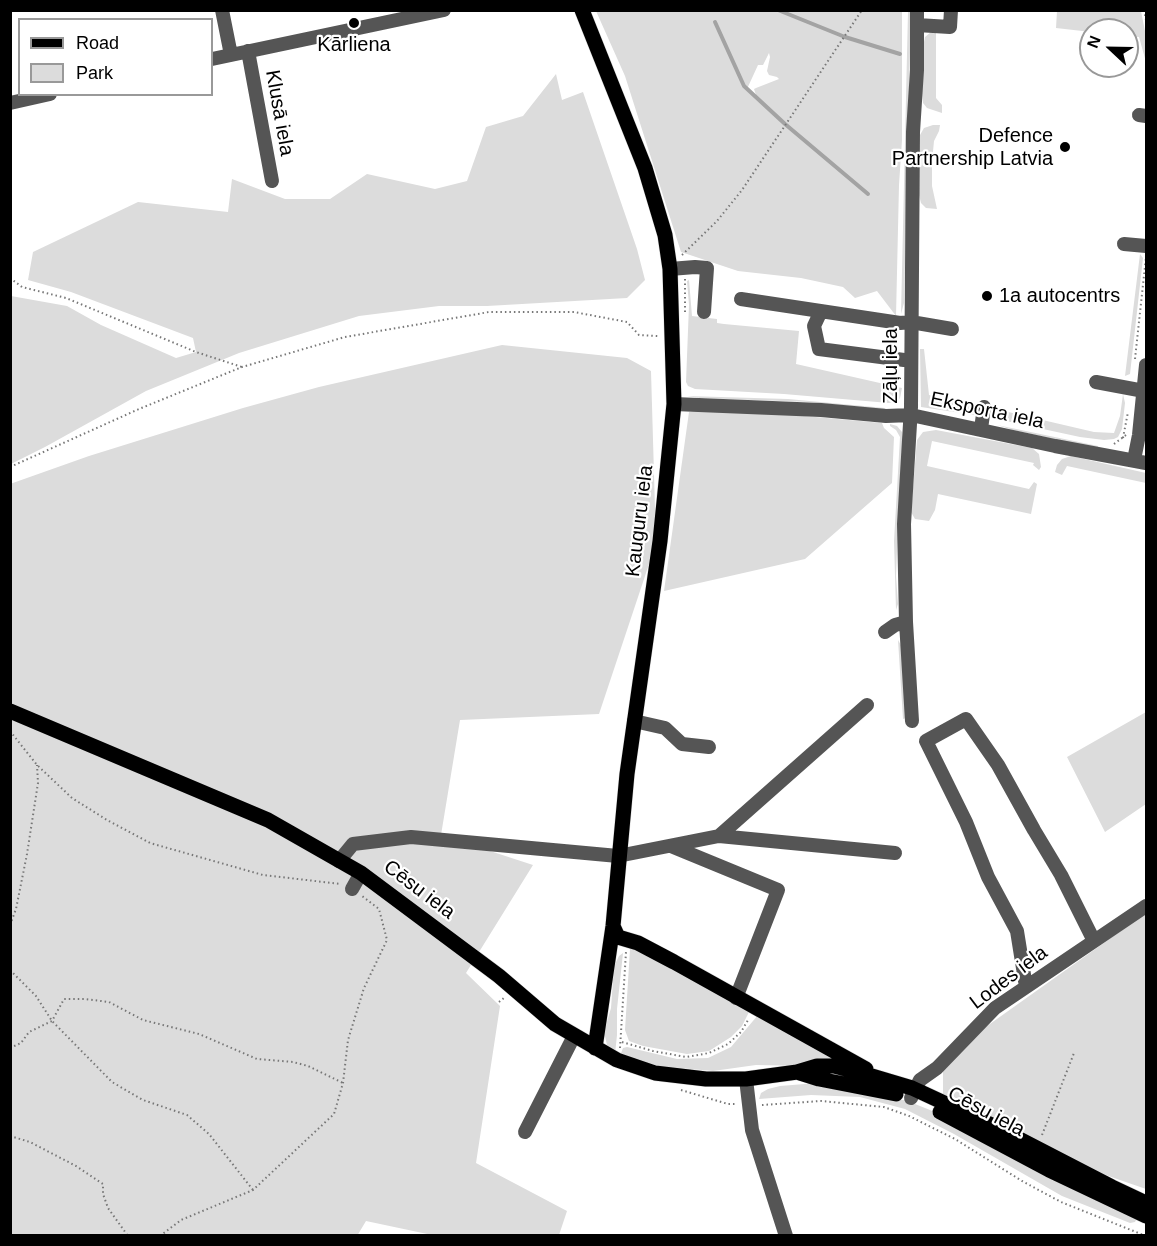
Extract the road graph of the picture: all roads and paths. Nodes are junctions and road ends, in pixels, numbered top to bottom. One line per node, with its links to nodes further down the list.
1 (222, 10): 11 (street)
2 (444, 10): 10 (street)
3 (582, 10): 20 (main road, Kauguru iela)
4 (862, 10): 18 (path)
5 (917, 10): 9 (street, Zāļu iela)
6 (951, 10): 9 (street)
7 (1144, 10): 8 (path)
8 (1146, 20)
9 (917, 26): 25 (street, Zāļu iela)
10 (248, 51): 11 (street); 15 (street, Klusā iela)
11 (231, 55): 12 (street)
12 (213, 59)
13 (41, 96): 14 (street)
14 (10, 103)
15 (272, 181)
16 (1124, 244): 17 (street)
17 (1146, 246)
18 (682, 255)
19 (1146, 257): 29 (path)
20 (670, 269): 24 (street); 27 (main road, Kauguru iela)
21 (10, 278): 30 (path)
22 (741, 299): 23 (street)
23 (821, 311): 25 (street); 28 (street)
24 (704, 312)
25 (910, 322): 26 (street); 36 (street, Zāļu iela)
26 (952, 328)
27 (668, 334): 30 (path); 33 (main road, Kauguru iela)
28 (903, 360)
29 (1140, 366): 32 (street)
30 (242, 367): 40 (path)
31 (1095, 382): 32 (street)
32 (1144, 392): 39 (street)
33 (674, 404): 36 (street, Eksporta iela); 45 (main road, Kauguru iela)
34 (984, 407): 37 (street)
35 (1128, 410): 38 (path)
36 (910, 415): 37 (street, Eksporta iela); 41 (street, Zāļu iela)
37 (981, 429): 39 (street, Eksporta iela)
38 (1123, 438)
39 (1140, 461)
40 (10, 467)
41 (906, 622): 42 (street); 46 (street, Zāļu iela)
42 (885, 632)
43 (867, 705): 50 (street)
44 (10, 711): 54 (main road, Cēsu iela)
45 (634, 721): 48 (street); 53 (main road, Kauguru iela)
46 (912, 721)
47 (10, 731): 49 (path)
48 (708, 747)
49 (37, 765): 56 (path); 58 (path)
50 (719, 836): 51 (street); 52 (street)
51 (671, 846): 53 (street); 64 (street)
52 (895, 852)
53 (618, 856): 54 (street); 59 (main road, Kauguru iela)
54 (339, 861): 55 (main road, Cēsu iela)
55 (361, 873): 56 (street); 67 (main road, Cēsu iela)
56 (351, 889): 76 (path)
57 (1146, 906): 60 (street, Lodes iela)
58 (10, 925)
59 (613, 926): 64 (main road); 70 (main road, Kauguru iela)
60 (1094, 941): 63 (street, Lodes iela); 63 (street)
61 (626, 950): 68 (path)
62 (10, 970): 66 (path)
63 (1026, 987): 77 (street, Lodes iela)
64 (736, 998): 75 (main road)
65 (752, 1012): 68 (path)
66 (52, 1021): 69 (path); 76 (path); 82 (path)
67 (574, 1036): 70 (main road, Cēsu iela); 79 (street)
68 (622, 1042): 72 (path)
69 (10, 1048)
70 (595, 1048): 74 (main road, Cēsu iela)
71 (1074, 1053): 81 (path)
72 (618, 1056)
73 (797, 1072): 74 (main road, Cēsu iela); 75 (main road, Cēsu iela); 77 (main road, Cēsu iela)
74 (746, 1079): 87 (street)
75 (891, 1082): 77 (main road, Cēsu iela)
76 (343, 1083): 82 (path)
77 (913, 1094): 81 (main road, Cēsu iela); 84 (main road, Cēsu iela)
78 (760, 1105): 88 (path)
79 (525, 1132)
80 (10, 1136): 86 (path)
81 (1036, 1149): 83 (main road, Cēsu iela)
82 (253, 1190): 85 (path)
83 (1146, 1203)
84 (1146, 1216)
85 (163, 1234)
86 (128, 1236)
87 (786, 1236)
88 (1146, 1236)

